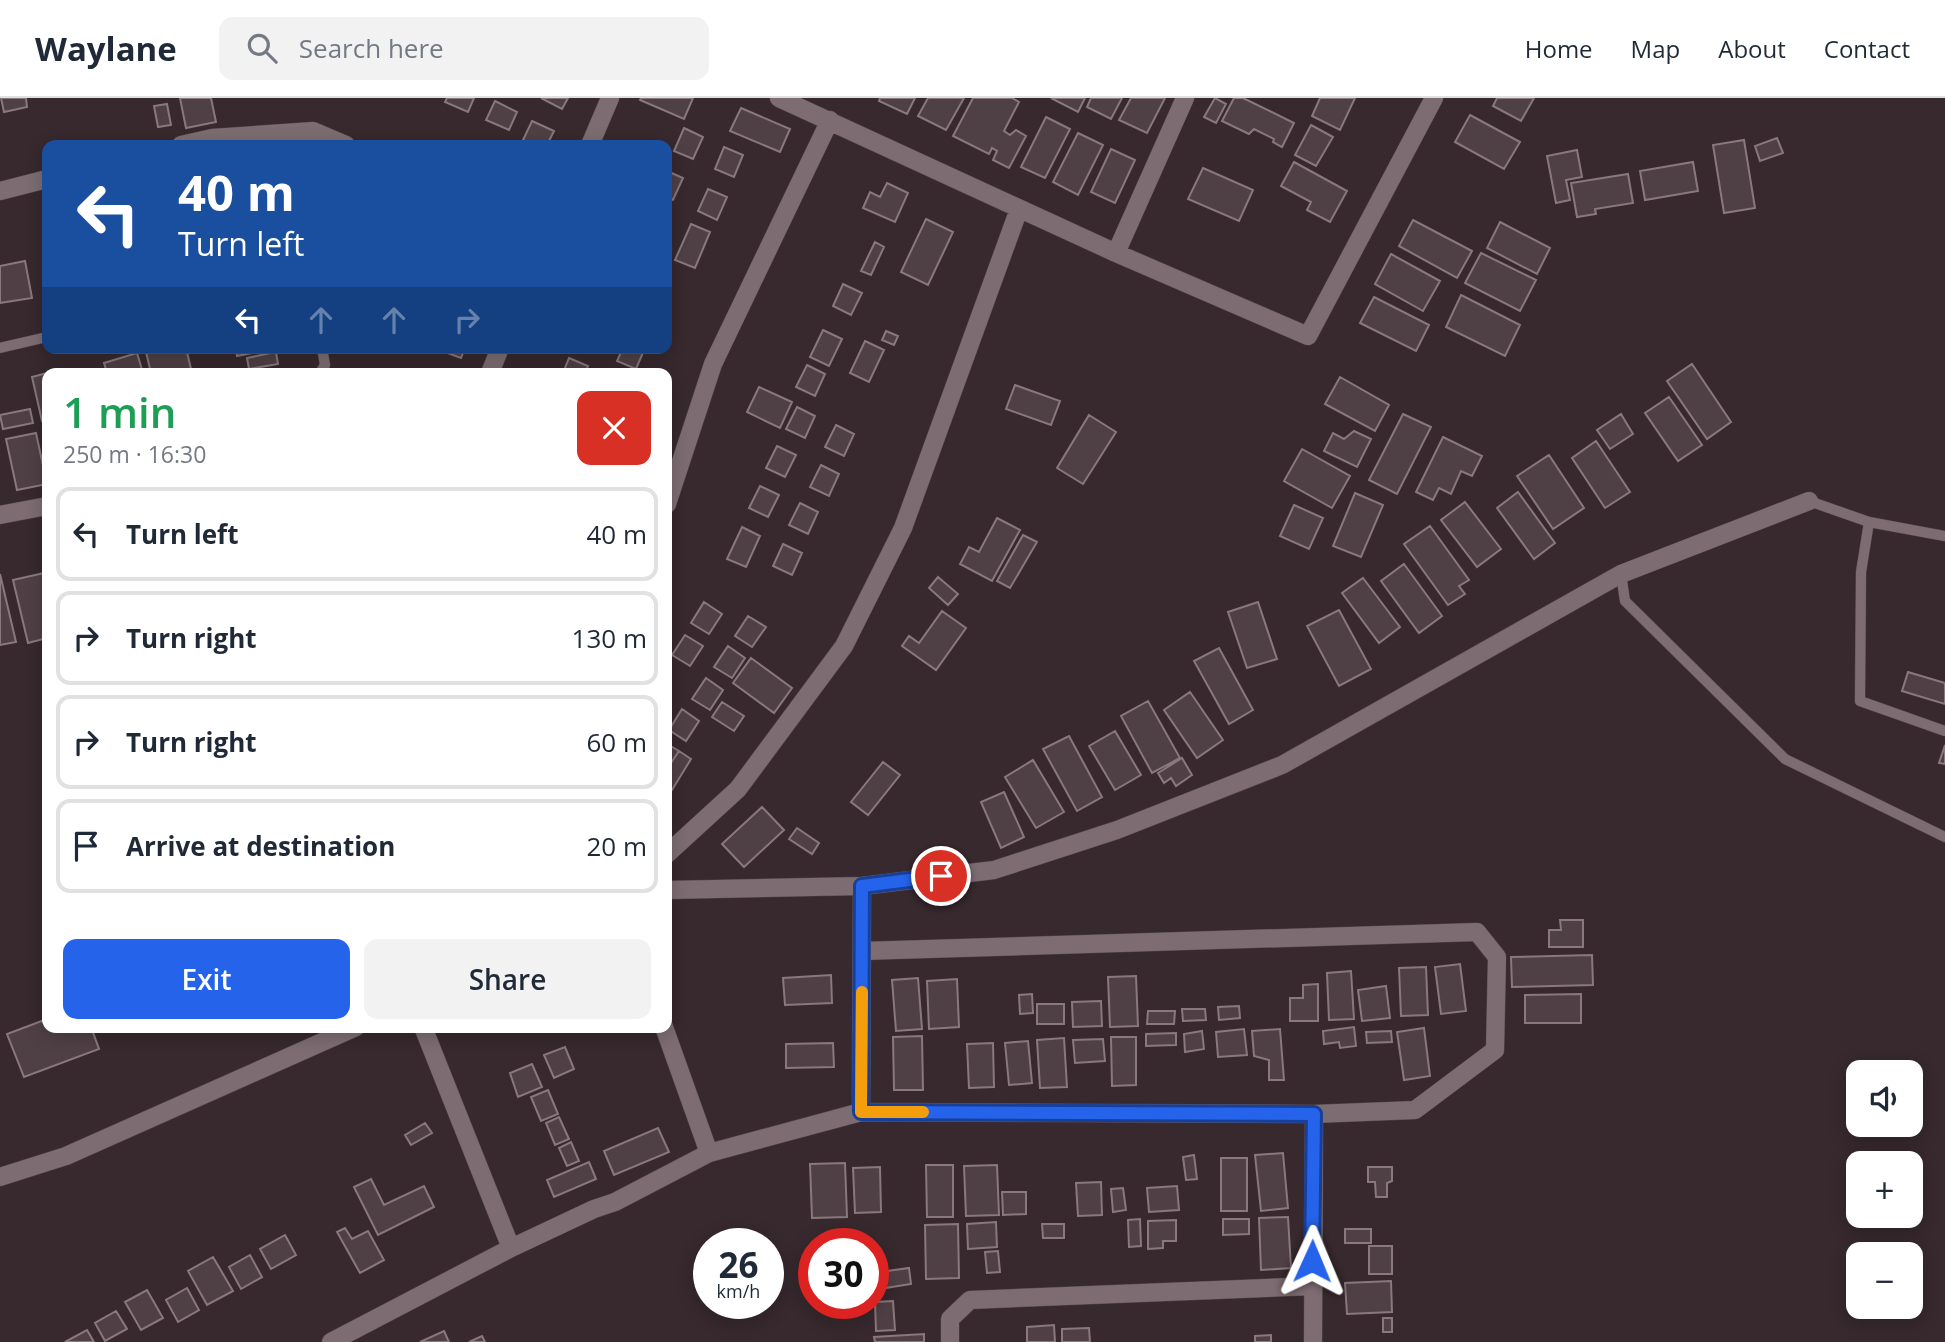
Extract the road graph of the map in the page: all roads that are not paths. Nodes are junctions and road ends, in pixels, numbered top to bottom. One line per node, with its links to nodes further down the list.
1 (610, 98): 8 (street)
2 (779, 98): 5 (street)
3 (1185, 98): 12 (street)
4 (1434, 98): 12 (street)
5 (830, 120): 11 (street); 15 (street)
6 (203, 140): 7 (street)
7 (334, 140)
8 (592, 140)
9 (42, 180): 10 (street)
10 (0, 191)
11 (1019, 209): 12 (street); 24 (street)
12 (1116, 253)
13 (42, 338): 14 (lane)
14 (0, 348)
15 (672, 489)
16 (1810, 502): 19 (lane); 21 (street)
17 (42, 507): 18 (street)
18 (0, 515)
19 (1869, 522): 20 (lane); 22 (lane)
20 (1945, 536)
21 (1620, 574): 23 (lane); 25 (street)
22 (1945, 731)
23 (1945, 837)
24 (672, 849)
25 (862, 886): 26 (street); 27 (street)
26 (672, 890)
27 (862, 951): 31 (street); 32 (street)
28 (343, 1033): 34 (street)
29 (425, 1033): 35 (street)
30 (666, 1033): 33 (street)
31 (861, 1112): 32 (street); 33 (street)
32 (1314, 1114): 36 (street)
33 (709, 1153): 35 (street)
34 (0, 1177)
35 (511, 1248): 37 (street)
36 (1312, 1286): 38 (street); 39 (street)
37 (334, 1341)
38 (950, 1342)
39 (1313, 1342)

